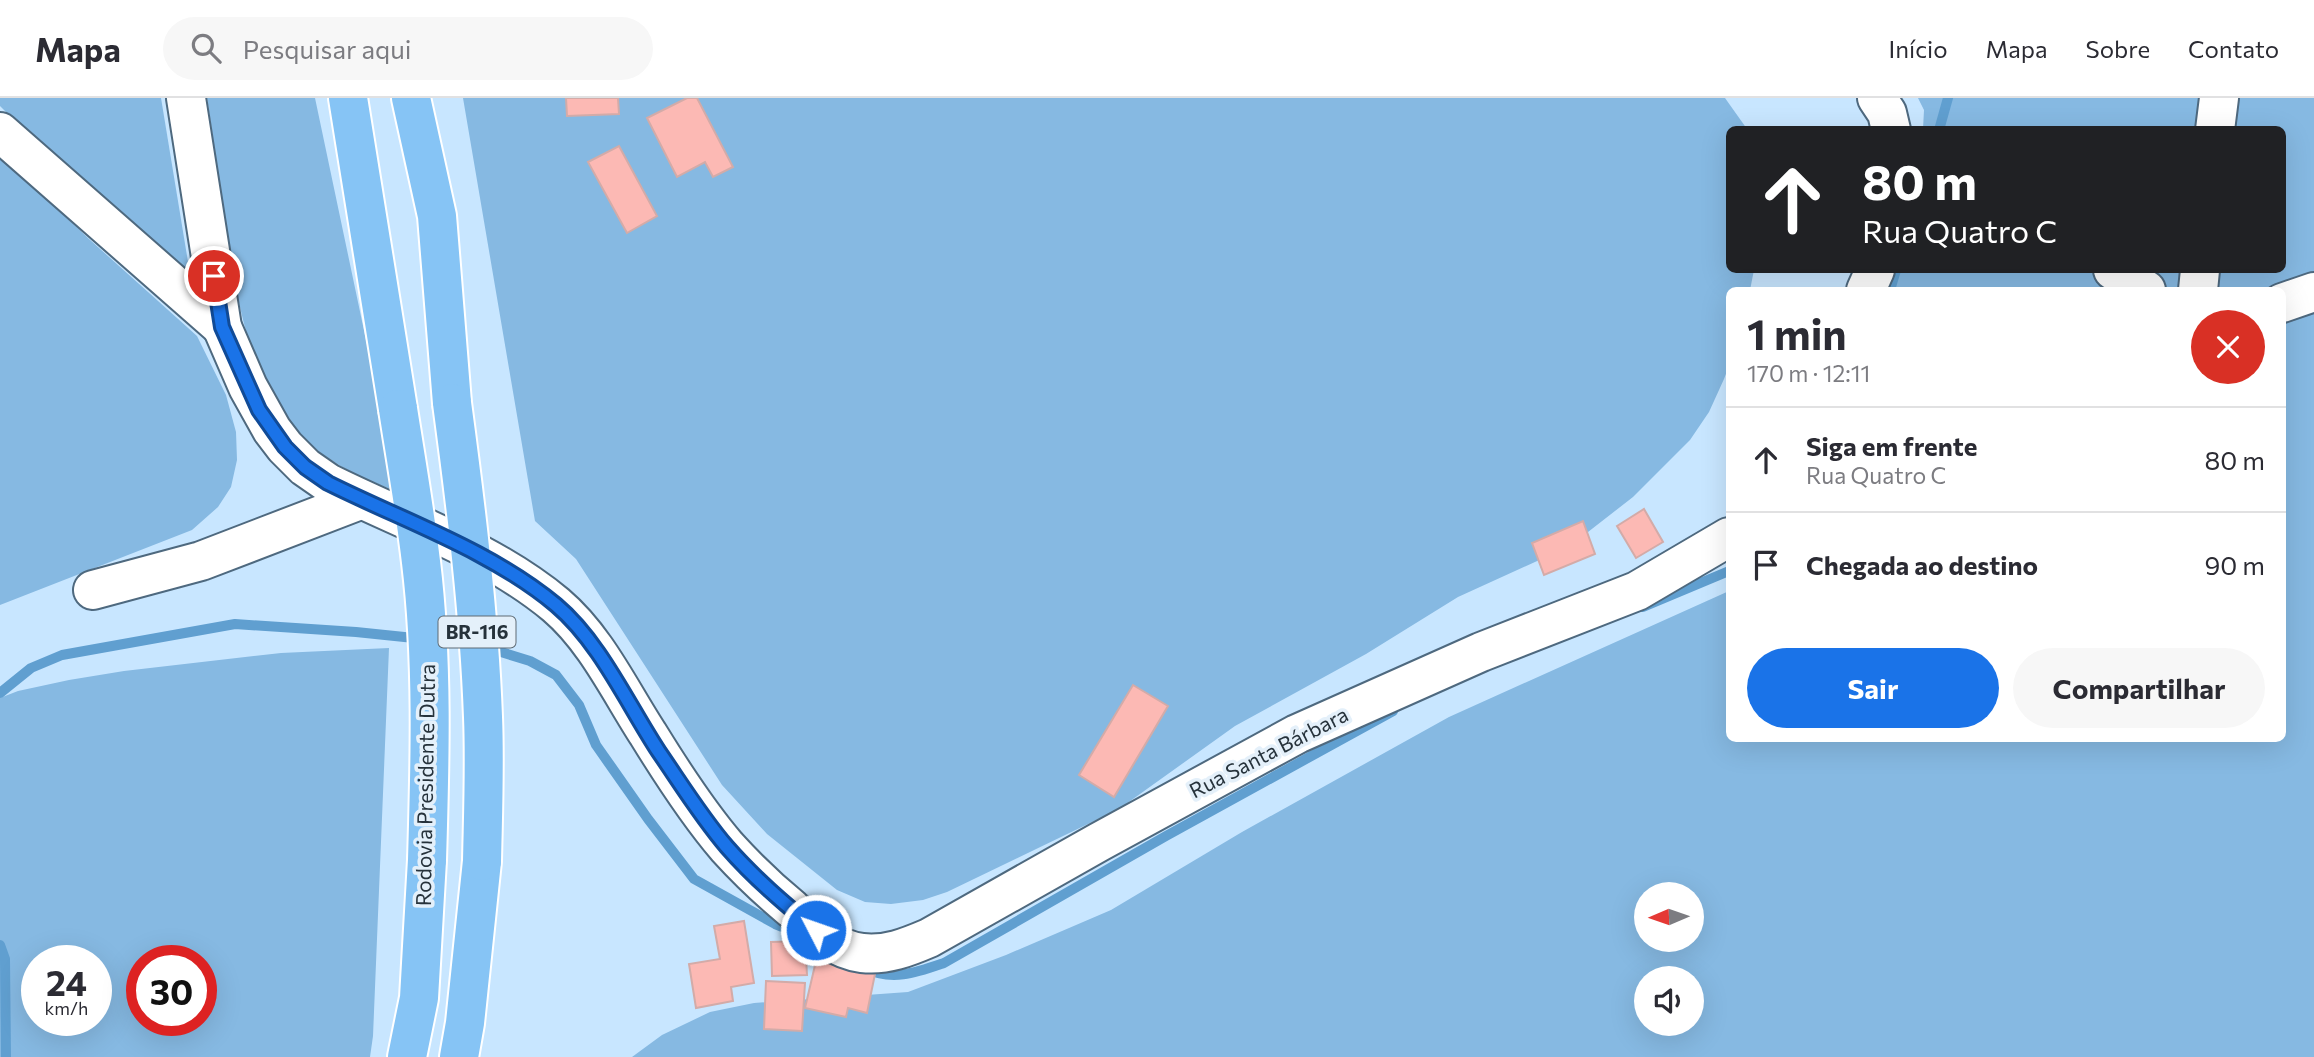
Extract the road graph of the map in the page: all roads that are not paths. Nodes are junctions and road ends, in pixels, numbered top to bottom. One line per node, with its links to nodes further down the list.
1 (186, 98): 11 (street)
2 (348, 98): 15 (highway, Rodovia Presidente Dutra / BR-116, bridge)
3 (411, 98): 16 (highway, BR-116, bridge)
4 (2219, 98): 5 (street)
5 (2216, 126)
6 (0, 132): 11 (street)
7 (2118, 273): 8 (street)
8 (2141, 287)
9 (2314, 292): 10 (street)
10 (2286, 302)
11 (222, 327): 12 (street, Rua Santa Bárbara)
12 (360, 500): 13 (street, Rua Santa Bárbara); 14 (street)
13 (1726, 539)
14 (93, 590)
15 (407, 1057)
16 (459, 1057)

